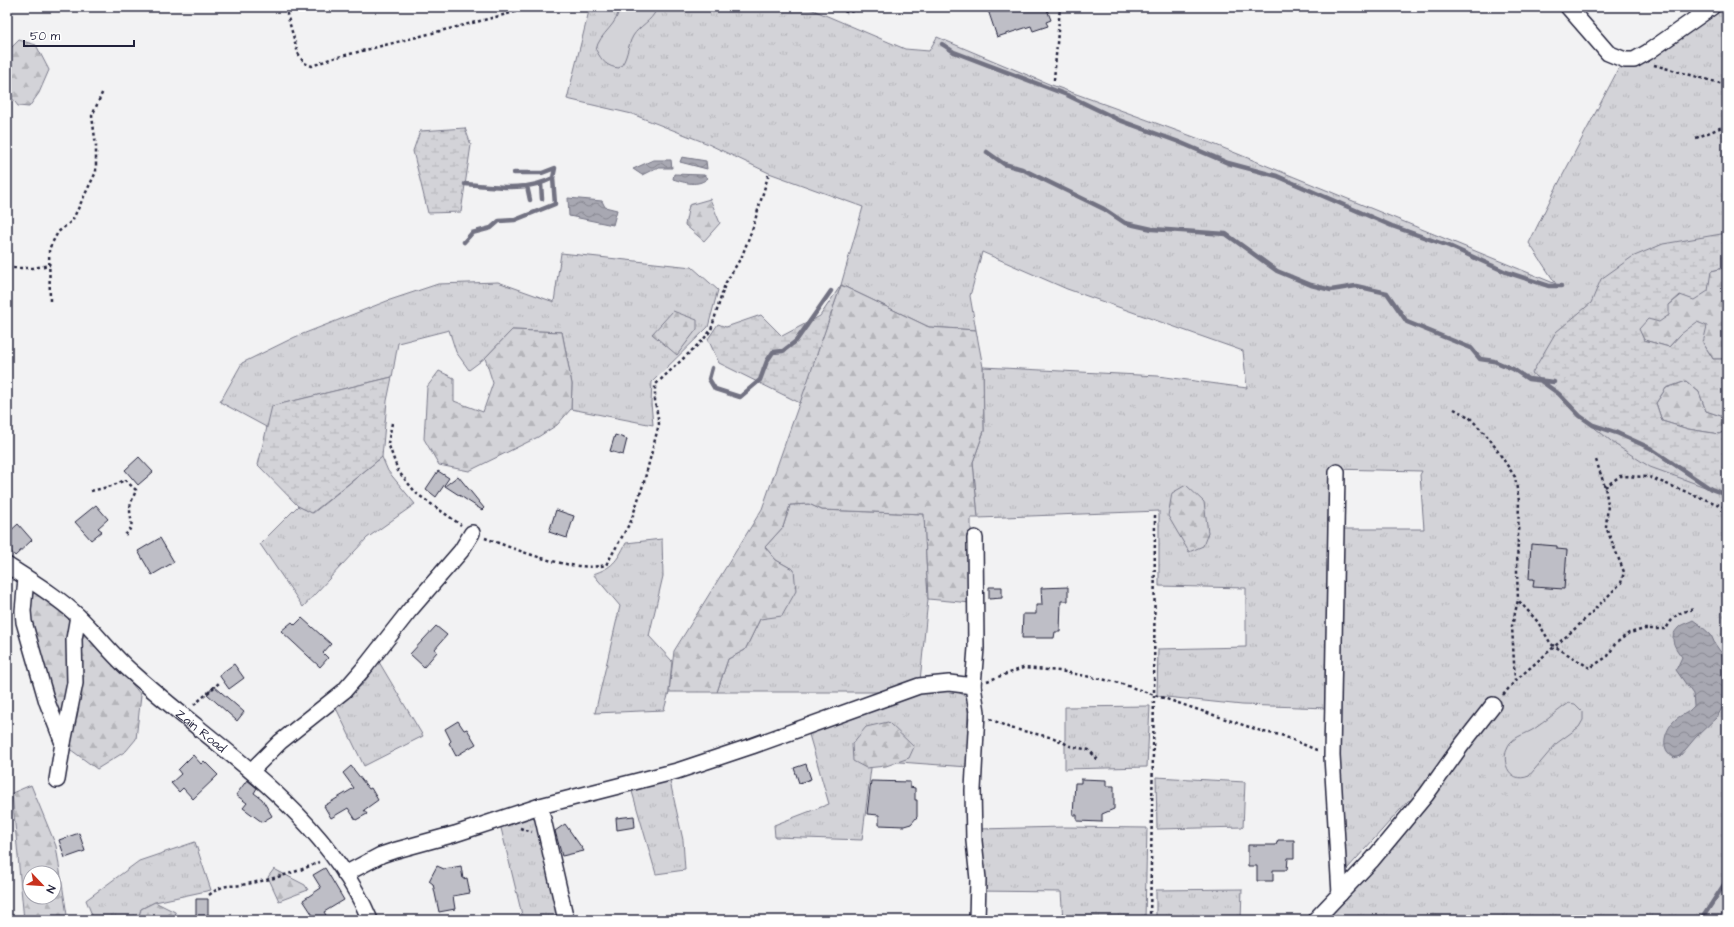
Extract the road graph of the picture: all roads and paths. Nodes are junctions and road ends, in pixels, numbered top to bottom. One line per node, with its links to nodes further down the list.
1 (285, 7): 2 (path)
2 (535, 7)
3 (833, 7): 4 (path)
4 (860, 7)
5 (1060, 7): 9 (path)
6 (1568, 7): 8 (street)
7 (1712, 7): 8 (street)
8 (1634, 60): 10 (path)
9 (1054, 80)
10 (1727, 85)
11 (103, 91): 15 (path)
12 (1727, 125): 13 (path)
13 (1696, 138)
14 (769, 173): 26 (path)
15 (50, 265): 16 (path); 17 (path)
16 (7, 268)
17 (50, 301)
18 (1454, 409): 31 (path)
19 (392, 423): 26 (path)
20 (1596, 460): 22 (path)
21 (1337, 472): 43 (street)
22 (1605, 486): 24 (path); 34 (path)
23 (91, 491): 27 (path)
24 (1727, 508)
25 (1155, 514): 38 (path)
26 (472, 533): 45 (street)
27 (124, 536)
28 (975, 538): 37 (street)
29 (7, 565): 30 (street, Zain Road)
30 (26, 578): 33 (street, Zain Road); 42 (street)
31 (1518, 600): 34 (path); 35 (path)
32 (1695, 609): 34 (path)
33 (78, 616): 41 (street, Zain Road); 42 (street)
34 (1554, 647): 35 (path)
35 (1515, 682): 39 (path)
36 (219, 683): 41 (path)
37 (973, 686): 38 (path); 40 (street); 47 (street)
38 (1154, 696): 43 (path); 57 (path)
39 (1493, 706): 52 (street)
40 (977, 712): 44 (path); 56 (street)
41 (182, 715): 45 (street, Zain Road)
42 (63, 743): 46 (street)
43 (1332, 756): 52 (street)
44 (1099, 761)
45 (251, 771): 50 (street, Zain Road)
46 (58, 780)
47 (540, 806): 48 (street); 49 (street)
48 (499, 820): 49 (path); 51 (street)
49 (547, 838): 55 (street)
50 (332, 856): 51 (street, Zain Road); 53 (path)
51 (345, 874): 54 (street, Zain Road)
52 (1340, 894): 58 (street)
53 (209, 895)
54 (370, 920)
55 (566, 920)
56 (977, 920)
57 (1150, 920)
58 (1315, 920)

